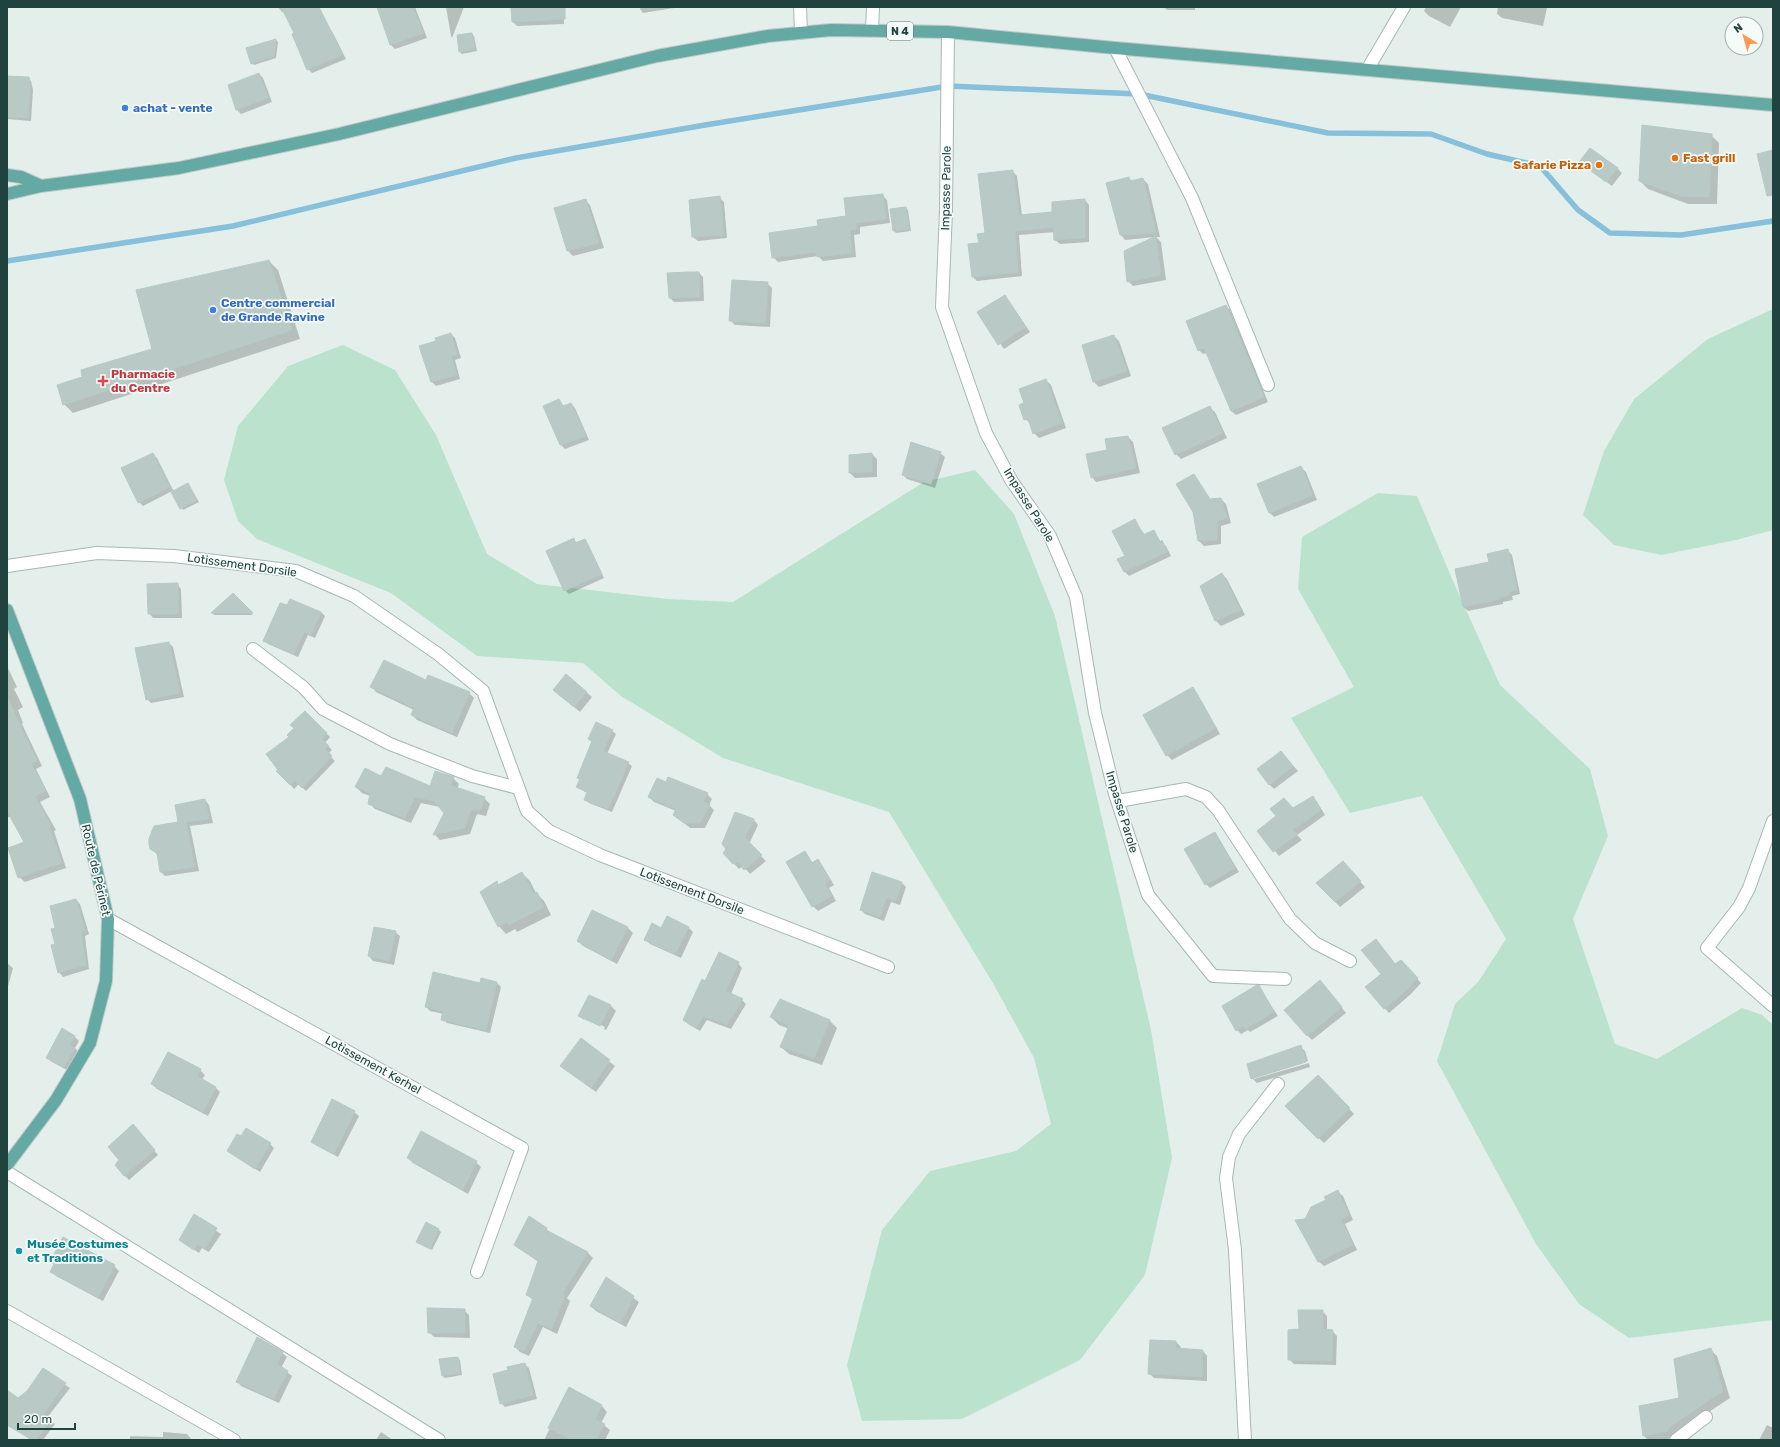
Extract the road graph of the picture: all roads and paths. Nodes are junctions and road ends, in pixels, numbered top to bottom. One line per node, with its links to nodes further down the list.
1 (800, 7): 6 (street)
2 (874, 7): 4 (street)
3 (1404, 7): 8 (street)
4 (872, 30): 5 (main road, N 4); 6 (main road, N 4)
5 (948, 32): 7 (main road, N 4); 18 (street, Impasse Parole)
6 (801, 33): 11 (main road, N 4)
7 (1115, 48): 8 (main road, N 4); 13 (street)
8 (1367, 70): 9 (main road, N 4)
9 (1773, 105)
10 (7, 175): 11 (main road)
11 (41, 186): 12 (main road, N 4)
12 (7, 194)
13 (1268, 385)
14 (7, 566): 17 (street, Lotissement Dorsile)
15 (7, 610): 20 (main road, Route de Périnet)
16 (253, 649): 17 (street)
17 (518, 788): 22 (street, Lotissement Dorsile)
18 (1118, 801): 21 (street); 23 (street, Impasse Parole)
19 (1773, 821): 24 (street)
20 (108, 919): 26 (main road, Route de Périnet); 28 (street, Lotissement Kerhel)
21 (1350, 961)
22 (888, 967)
23 (1285, 979)
24 (1773, 1006)
25 (1278, 1084): 33 (street)
26 (7, 1165)
27 (7, 1172): 32 (street)
28 (478, 1272)
29 (7, 1311): 31 (street)
30 (1706, 1417): 34 (street)
31 (234, 1440)
32 (439, 1440)
33 (1245, 1440)
34 (1676, 1440)

